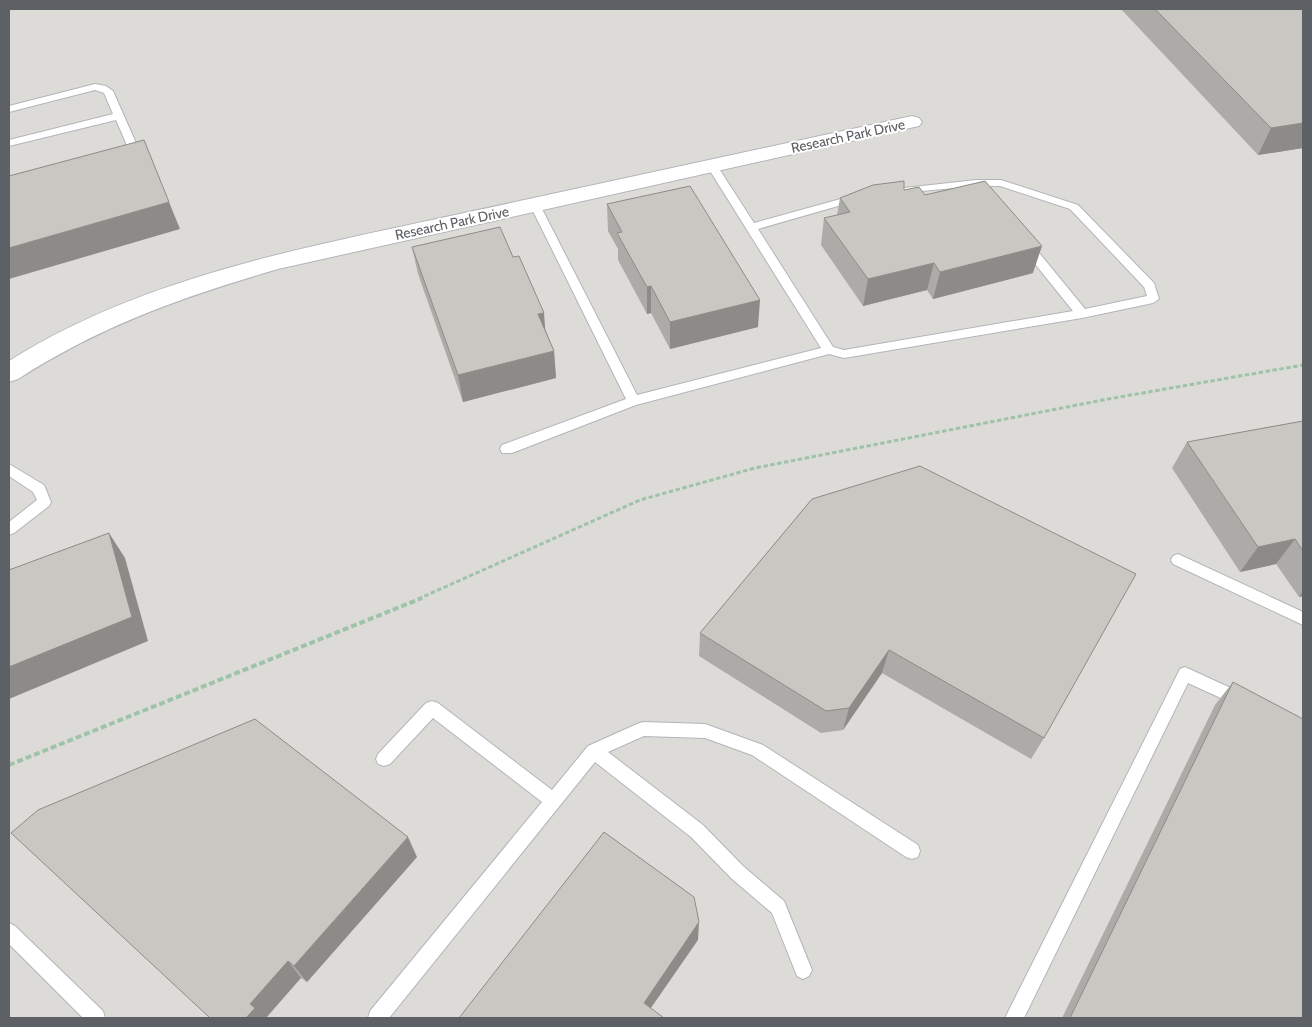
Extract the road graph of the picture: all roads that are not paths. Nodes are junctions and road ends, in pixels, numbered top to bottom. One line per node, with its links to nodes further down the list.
1 (9, 108): 2 (lane)
2 (119, 116): 4 (lane); 5 (lane)
3 (912, 122): 6 (street, Research Park Drive)
4 (9, 143)
5 (112, 158)
6 (712, 166): 11 (street, Research Park Drive); 12 (lane)
7 (976, 182): 8 (lane); 10 (lane); 14 (lane)
8 (892, 192)
9 (864, 196): 12 (lane)
10 (989, 198)
11 (535, 205): 16 (street, Research Park Drive); 17 (lane)
12 (752, 227): 15 (lane)
13 (1020, 237): 14 (lane)
14 (1082, 314): 15 (lane)
15 (829, 350): 17 (lane)
16 (9, 373)
17 (633, 401): 18 (lane)
18 (508, 449)
19 (9, 469): 20 (lane)
20 (9, 529)
21 (1178, 560): 22 (lane)
22 (1303, 619)
23 (1253, 707): 32 (lane)
24 (594, 751): 26 (lane); 27 (lane); 29 (lane)
25 (384, 759): 26 (lane)
26 (554, 801): 31 (lane)
27 (912, 851)
28 (9, 932): 30 (lane)
29 (803, 970)
30 (96, 1018)
31 (377, 1018)
32 (1014, 1018)

